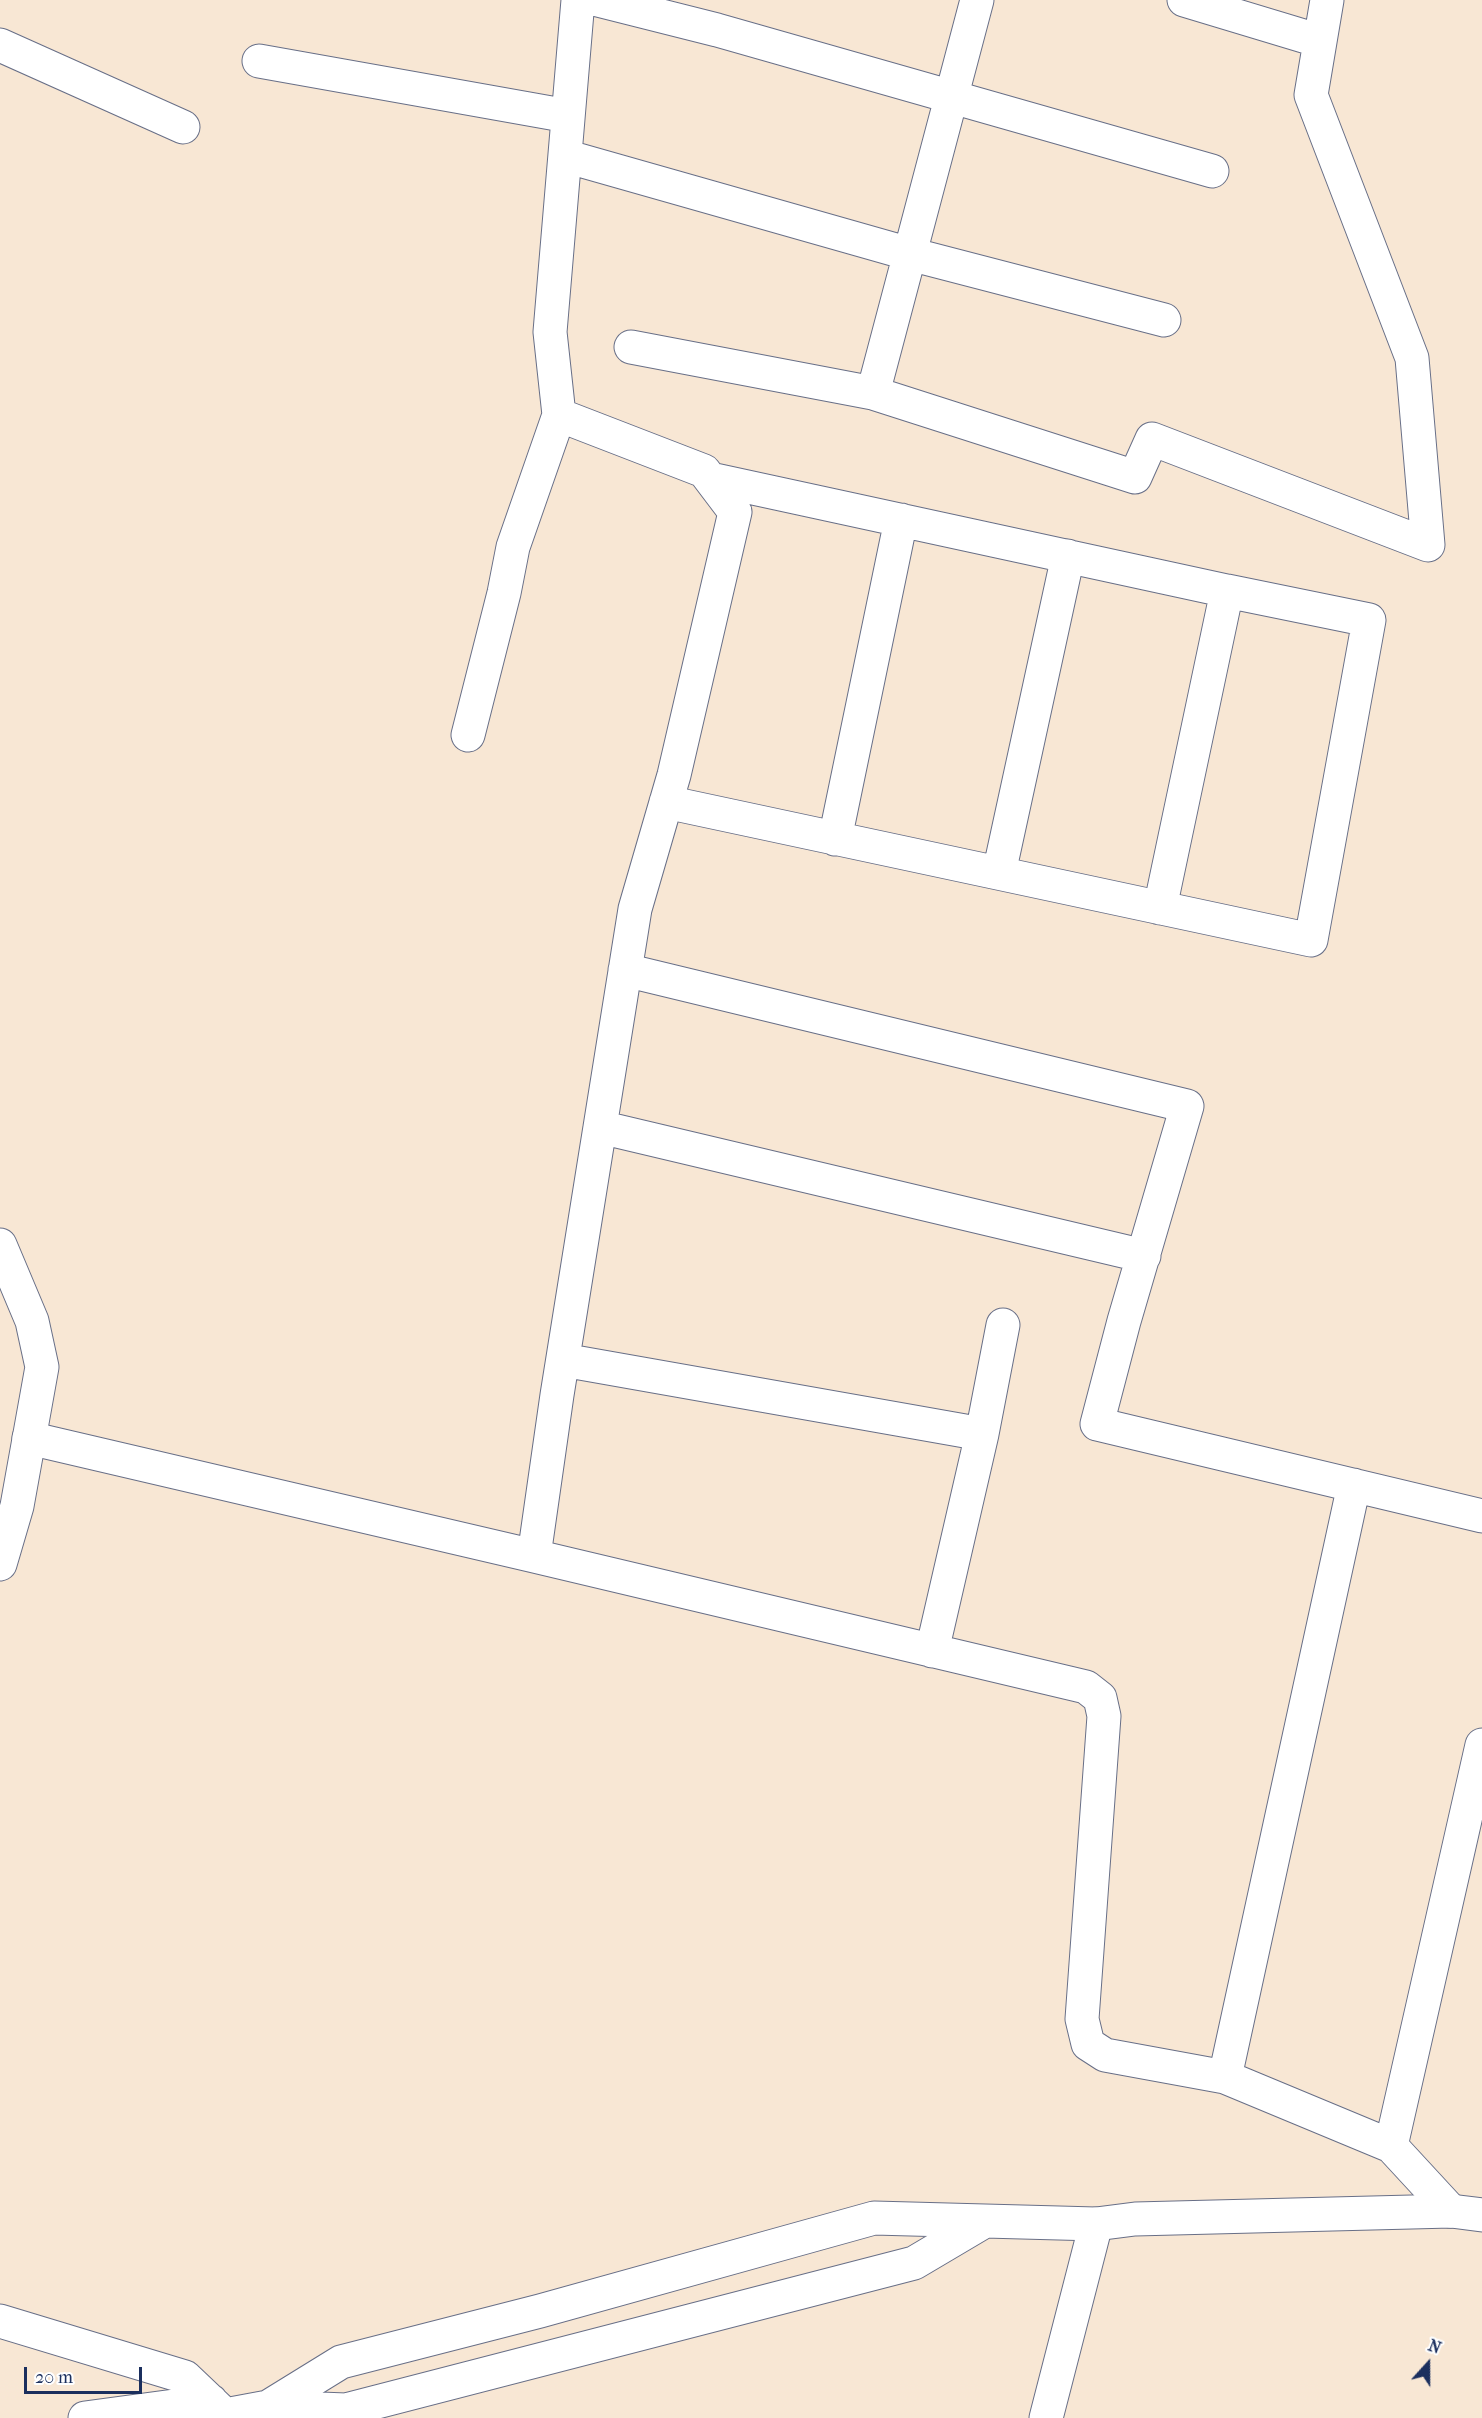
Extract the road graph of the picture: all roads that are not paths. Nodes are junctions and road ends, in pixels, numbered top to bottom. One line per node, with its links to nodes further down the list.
1 (578, 0): 10 (street)
2 (598, 0): 9 (street)
3 (977, 0): 9 (street)
4 (1184, 0): 6 (street)
5 (1328, 0): 6 (street)
6 (1320, 41): 17 (street)
7 (0, 45): 11 (street)
8 (259, 61): 10 (street)
9 (952, 96): 13 (street); 14 (street)
10 (568, 116): 12 (street)
11 (183, 127)
12 (565, 156): 14 (street); 18 (street)
13 (1212, 171)
14 (910, 254): 15 (street); 17 (street)
15 (1164, 320)
16 (631, 347): 17 (street)
17 (873, 393)
18 (559, 416): 19 (street); 23 (street)
19 (711, 480): 20 (street); 24 (street)
20 (901, 520): 21 (street); 25 (street)
21 (1068, 556): 22 (street); 26 (street)
22 (1227, 591): 27 (street); 27 (street)
23 (468, 735)
24 (666, 802): 25 (street); 28 (street)
25 (835, 839): 26 (street)
26 (999, 873): 27 (street)
27 (1160, 908)
28 (624, 970): 29 (street); 31 (street)
29 (600, 1127): 31 (street); 33 (street)
30 (0, 1245): 35 (street)
31 (1144, 1256): 36 (street)
32 (1003, 1325): 34 (street)
33 (563, 1360): 34 (street); 38 (street)
34 (982, 1434): 40 (street)
35 (29, 1438): 38 (street); 39 (street)
36 (1354, 1485): 37 (street); 42 (street)
37 (1482, 1516)
38 (534, 1556): 40 (street)
39 (0, 1564)
40 (932, 1651): 42 (street)
41 (1482, 1744): 43 (street)
42 (1225, 2077): 43 (street)
43 (1391, 2145): 44 (street)
44 (1467, 2213): 46 (street)
45 (985, 2221): 46 (street); 48 (street); 48 (street)
46 (1096, 2224): 51 (street)
47 (0, 2321): 49 (street)
48 (268, 2407): 49 (street)
49 (220, 2412): 50 (street)
50 (85, 2418)
51 (1046, 2418)

